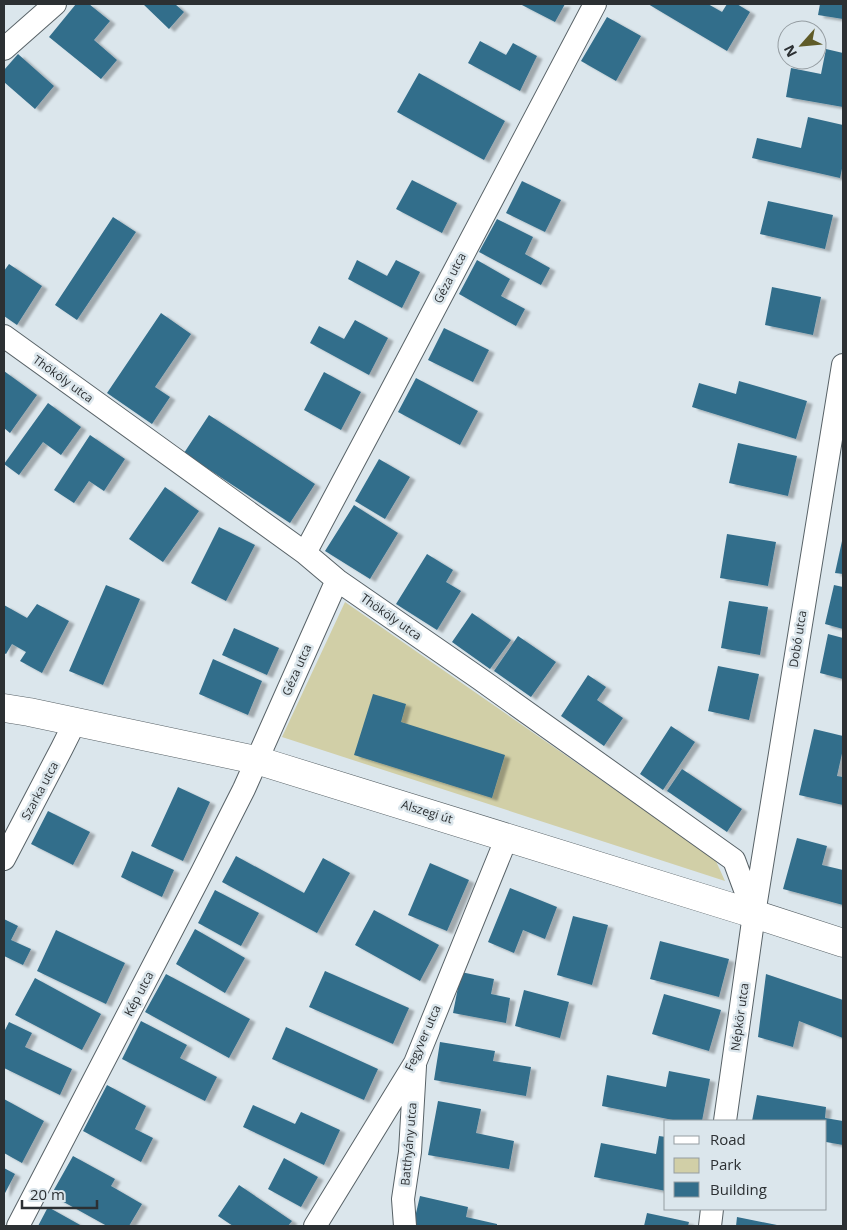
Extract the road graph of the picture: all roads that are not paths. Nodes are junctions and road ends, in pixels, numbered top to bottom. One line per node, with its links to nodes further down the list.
1 (55, 4): 3 (street)
2 (595, 4): 6 (street, Géza utca)
3 (4, 49)
4 (4, 336): 6 (street, Thököly utca)
5 (843, 365): 13 (street, Dobó utca)
6 (305, 553): 7 (street, Thököly utca)
7 (337, 580): 10 (street, Géza utca); 13 (street, Thököly utca)
8 (4, 708): 9 (main road, Alszegi út)
9 (75, 722): 10 (main road, Alszegi út); 12 (street, Szarka utca)
10 (256, 760): 11 (main road, Alszegi út); 18 (street, Kép utca)
11 (507, 837): 13 (main road, Alszegi út); 15 (street, Fegyver utca)
12 (4, 859)
13 (754, 914): 14 (main road, Alszegi út); 16 (street, Népkör utca)
14 (843, 943)
15 (415, 1063): 19 (street, Fegyver utca); 20 (street, Batthyány utca)
16 (725, 1120)
17 (712, 1210): 21 (street)
18 (18, 1226)
19 (314, 1226)
20 (405, 1226)
21 (710, 1226)

